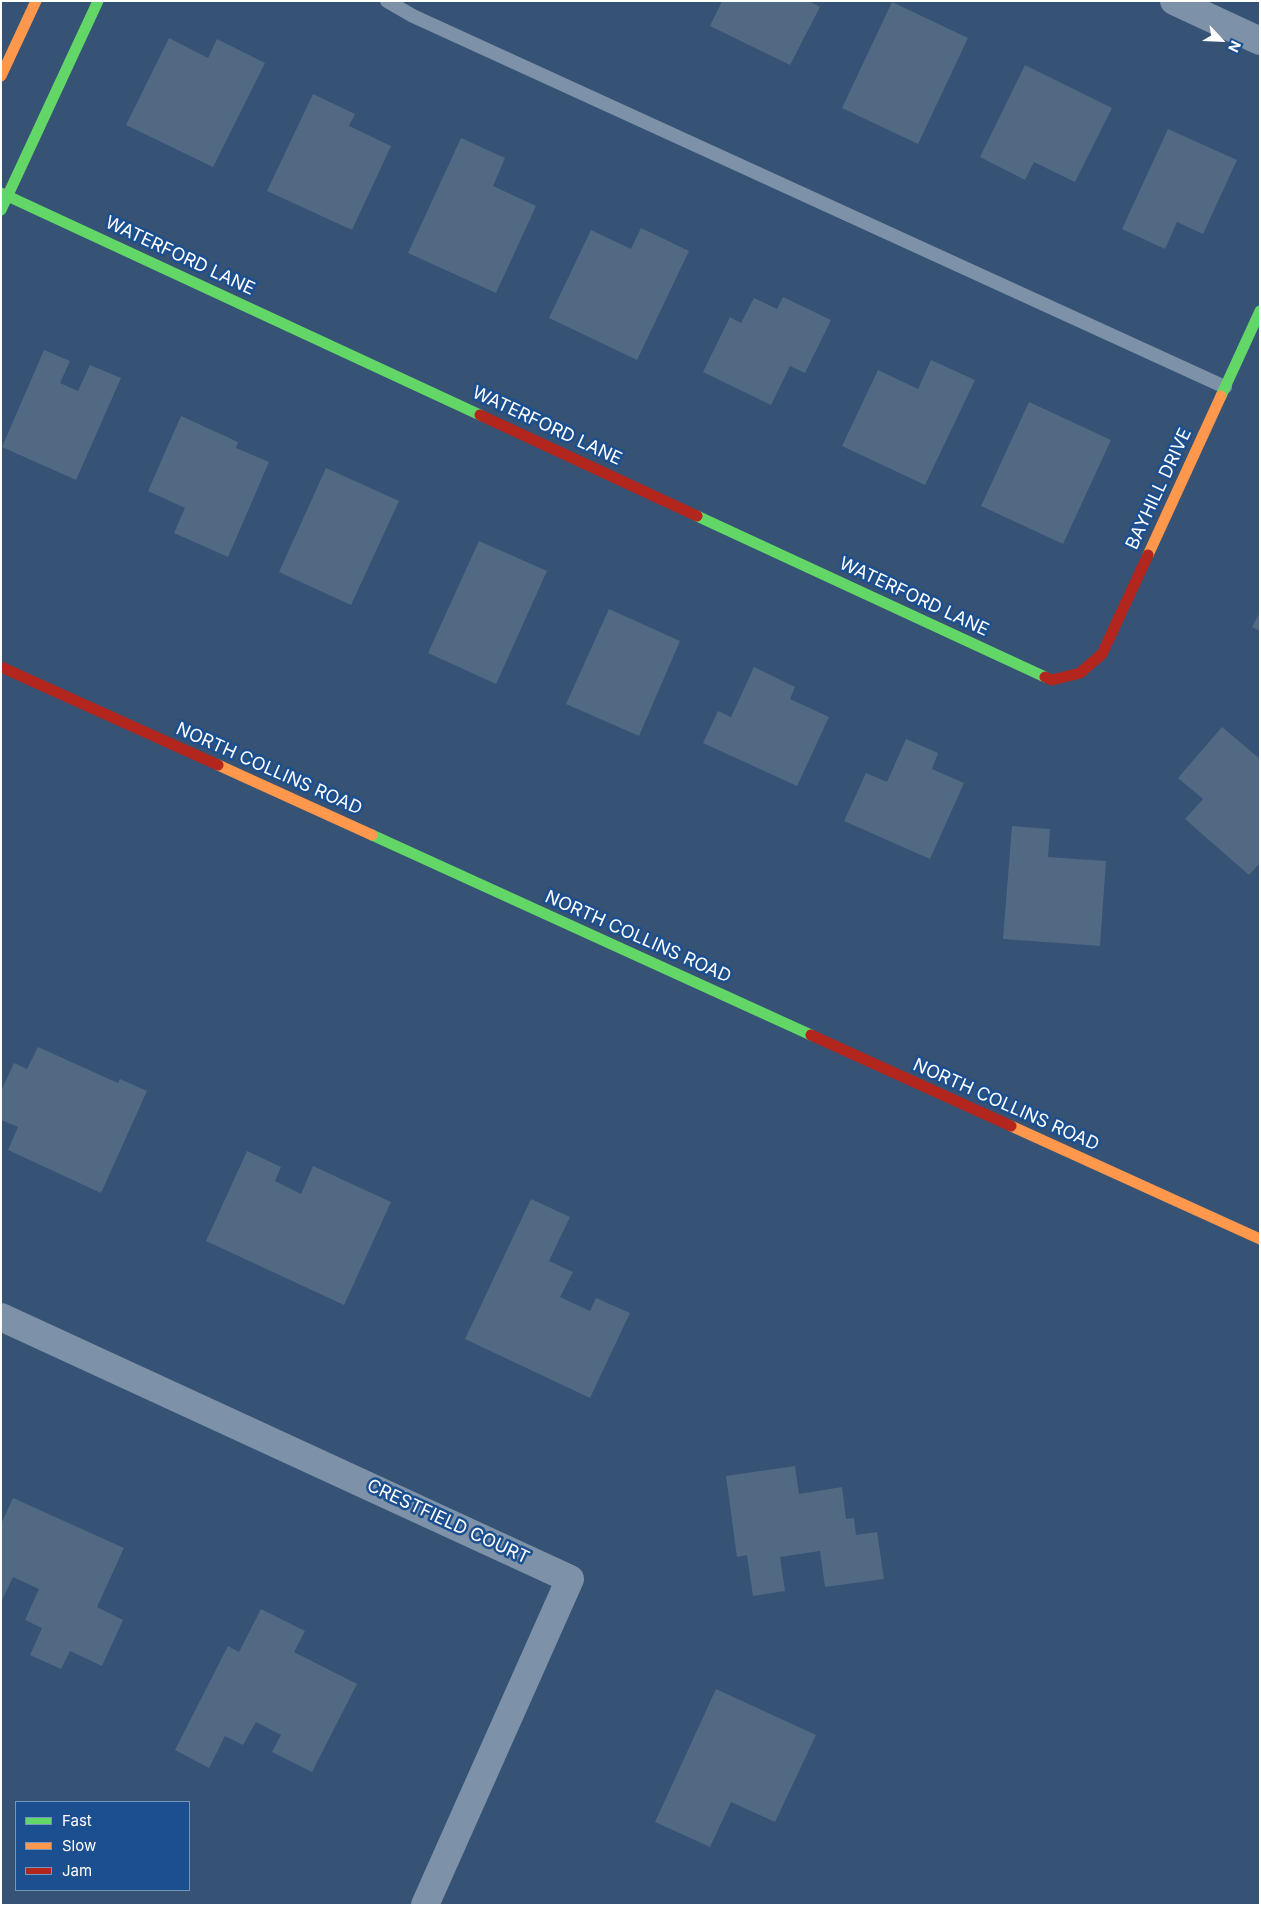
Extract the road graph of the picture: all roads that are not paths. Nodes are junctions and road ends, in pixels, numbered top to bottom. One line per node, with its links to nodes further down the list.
1 (36, 1): 6 (street)
2 (98, 1): 7 (street)
3 (387, 1): 10 (lane)
4 (1174, 1): 5 (street)
5 (1260, 41)
6 (1, 76)
7 (5, 194): 8 (street); 12 (street, WATERFORD LANE)
8 (1, 210)
9 (1260, 311): 10 (street, BAYHILL DRIVE)
10 (1225, 388): 12 (street, BAYHILL DRIVE)
11 (1, 666): 13 (street, NORTH COLLINS ROAD)
12 (1080, 673)
13 (1260, 1239)
14 (1, 1317): 15 (street, CRESTFIELD COURT)
15 (425, 1905)

